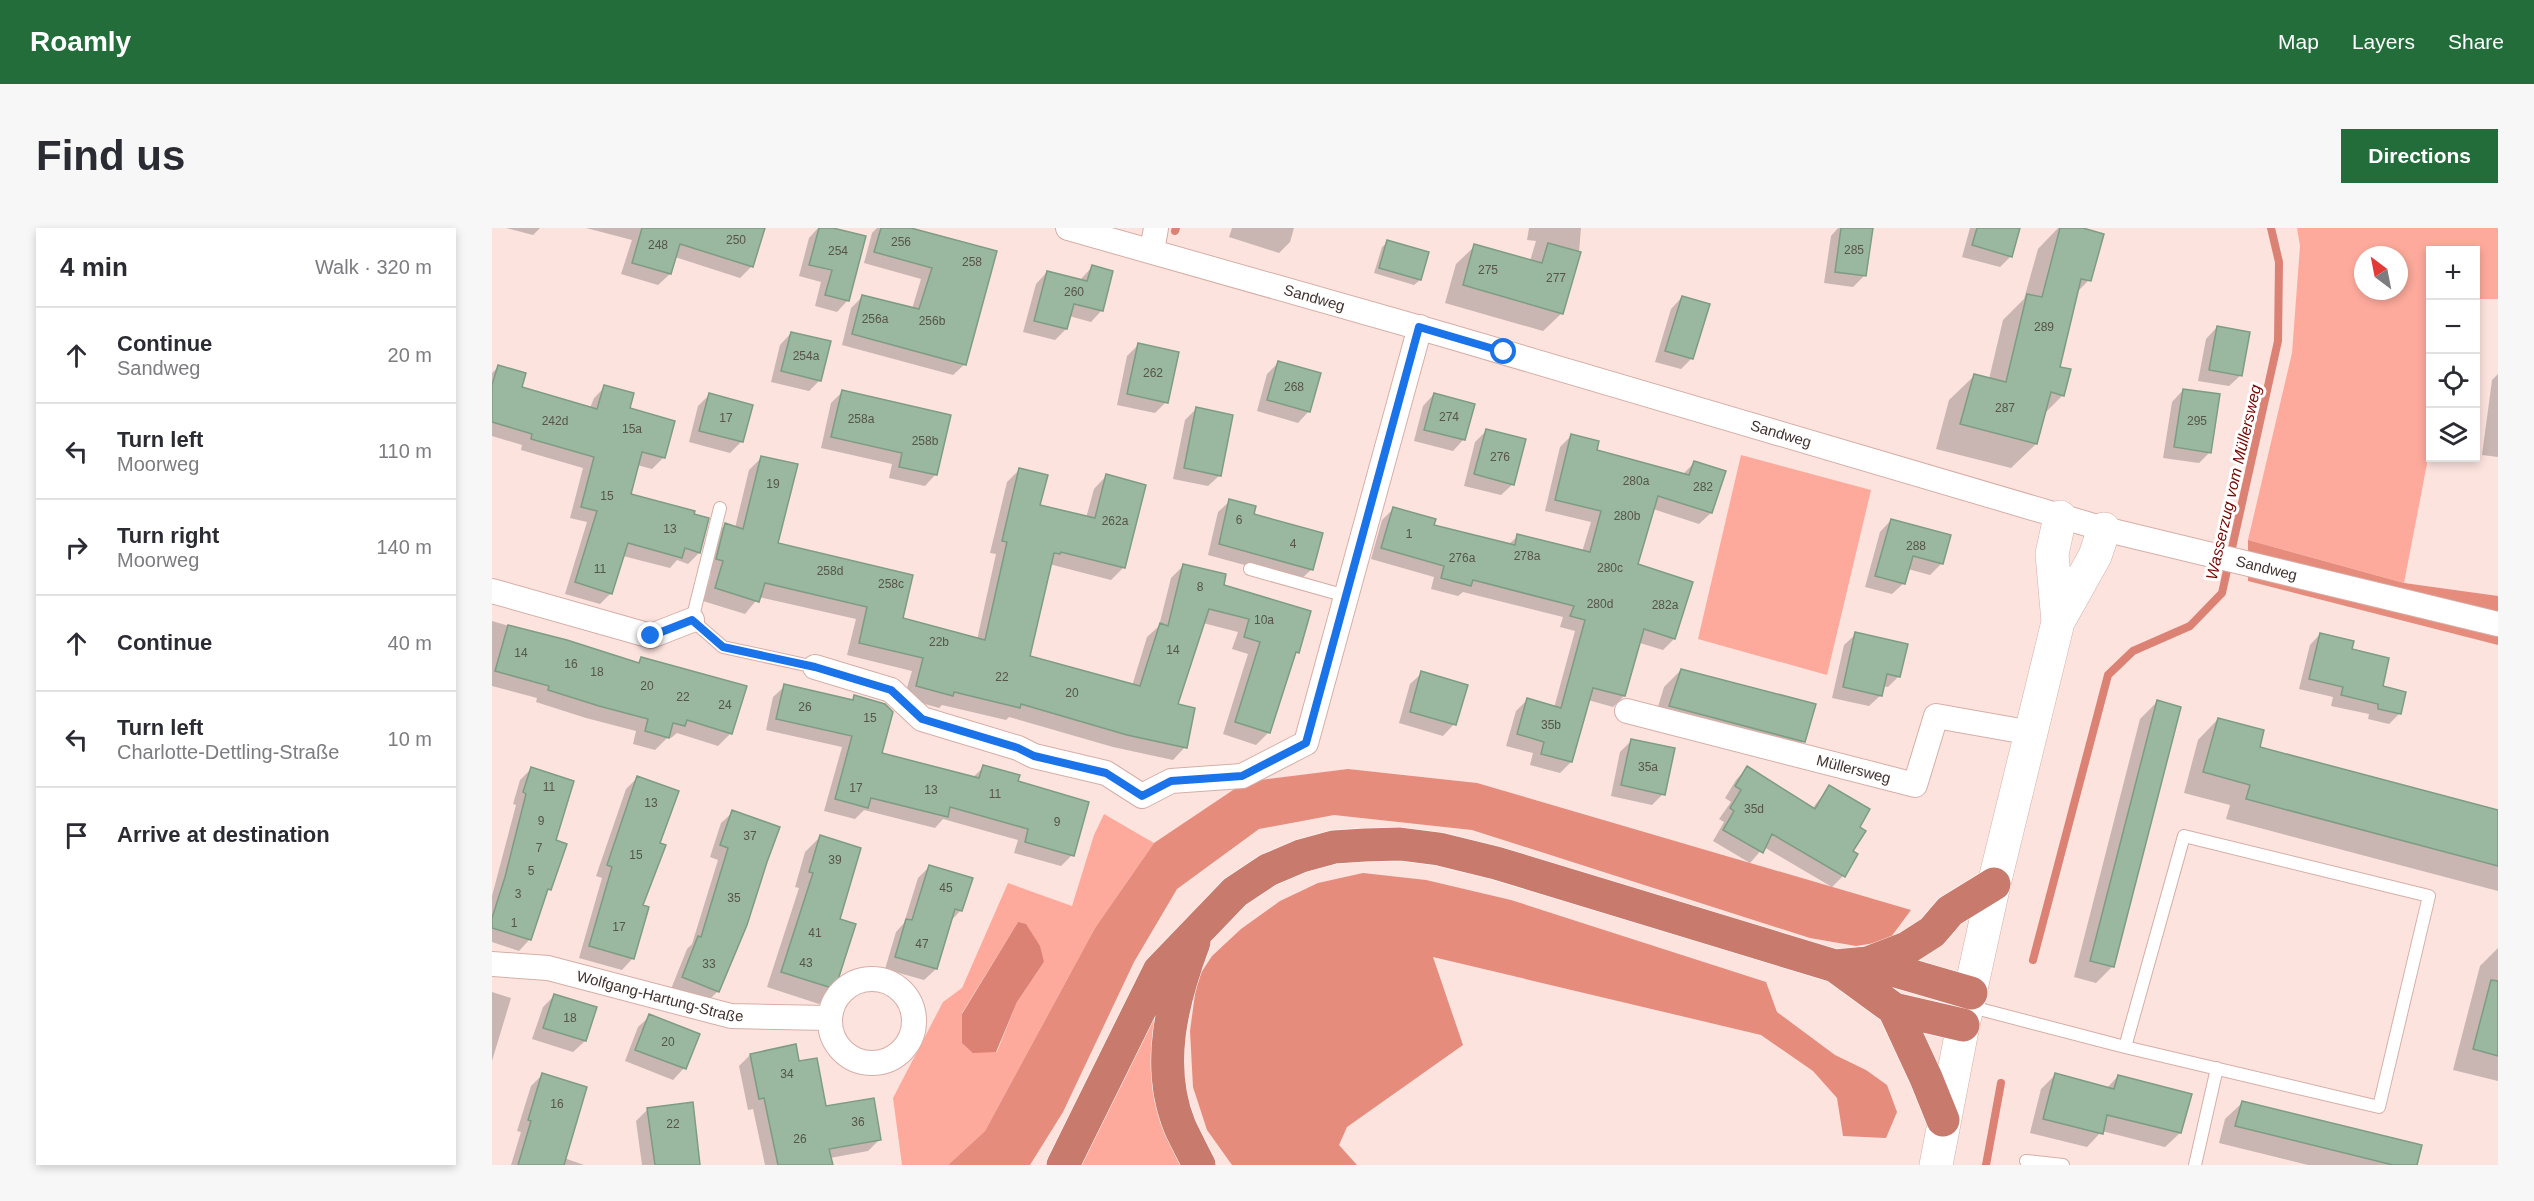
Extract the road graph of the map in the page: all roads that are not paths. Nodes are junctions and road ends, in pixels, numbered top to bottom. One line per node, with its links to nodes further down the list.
1 (1068, 228): 2 (street, Sandweg)
2 (1154, 239): 3 (street, Sandweg)
3 (1419, 327): 5 (street, Sandweg); 9 (street)
4 (720, 508): 10 (lane)
5 (2060, 517): 6 (street, Sandweg); 11 (street)
6 (2104, 530): 11 (street); 12 (street, Sandweg)
7 (1251, 569): 9 (lane)
8 (492, 591): 10 (street)
9 (1346, 596): 13 (street)
10 (692, 620): 13 (lane)
11 (2058, 622): 15 (street)
12 (2498, 624)
13 (815, 667)
14 (1627, 711): 15 (street, Müllersweg)
15 (2032, 733): 16 (street)
16 (1994, 884): 18 (highway); 21 (street)
17 (1197, 932): 20 (highway); 28 (highway); 29 (highway)
18 (1868, 963): 20 (highway); 21 (highway)
19 (492, 964): 23 (street, Wolfgang-Hartung-Straße)
20 (1835, 966): 22 (highway)
21 (1967, 1008): 22 (highway); 24 (lane); 26 (street)
22 (1894, 1009): 26 (highway)
23 (829, 1018)
24 (2126, 1047): 25 (lane); 25 (lane)
25 (2217, 1068): 32 (lane)
26 (1943, 1120): 30 (street)
27 (2026, 1161): 31 (lane)
28 (1063, 1165)
29 (1199, 1165)
30 (1936, 1165)
31 (2063, 1165)
32 (2195, 1165)

